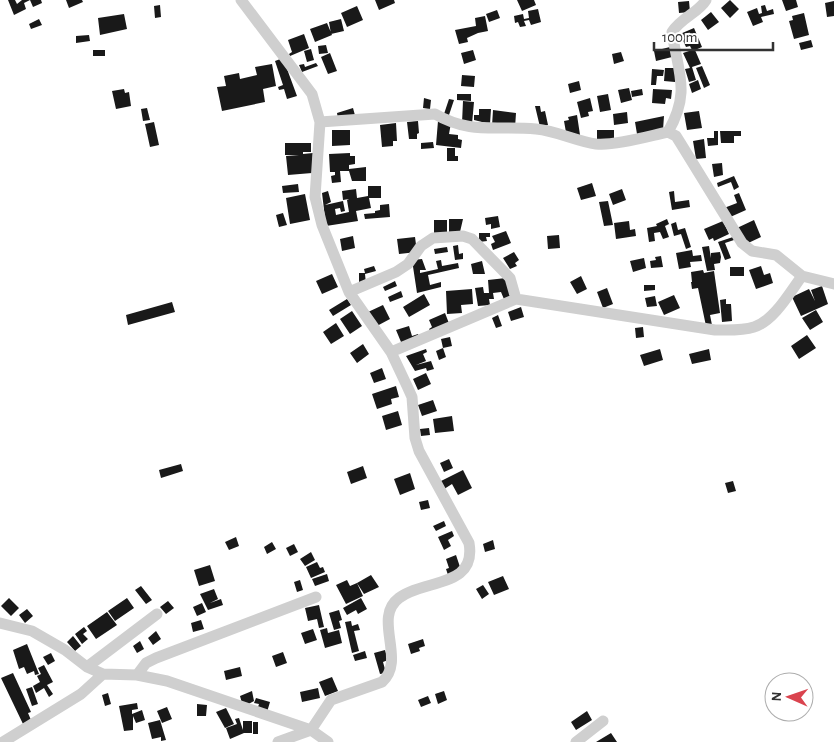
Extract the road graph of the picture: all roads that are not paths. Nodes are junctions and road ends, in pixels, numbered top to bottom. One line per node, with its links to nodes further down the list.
1 (241, 0): 3 (street)
2 (706, 0): 4 (street)
3 (320, 122): 4 (street); 7 (street)
4 (668, 132): 5 (street)
5 (802, 276): 6 (street); 8 (street)
6 (834, 284)
7 (349, 292): 8 (street); 9 (street)
8 (516, 299): 9 (street)
9 (391, 352): 17 (street)
10 (316, 597): 15 (street)
11 (157, 614): 13 (street)
12 (0, 623): 13 (street)
13 (87, 667): 14 (street)
14 (103, 674): 15 (street); 18 (street)
15 (137, 675): 17 (street)
16 (603, 721): 21 (street)
17 (311, 730): 19 (street); 20 (street)
18 (4, 742)
19 (278, 742)
20 (328, 742)
21 (576, 742)

